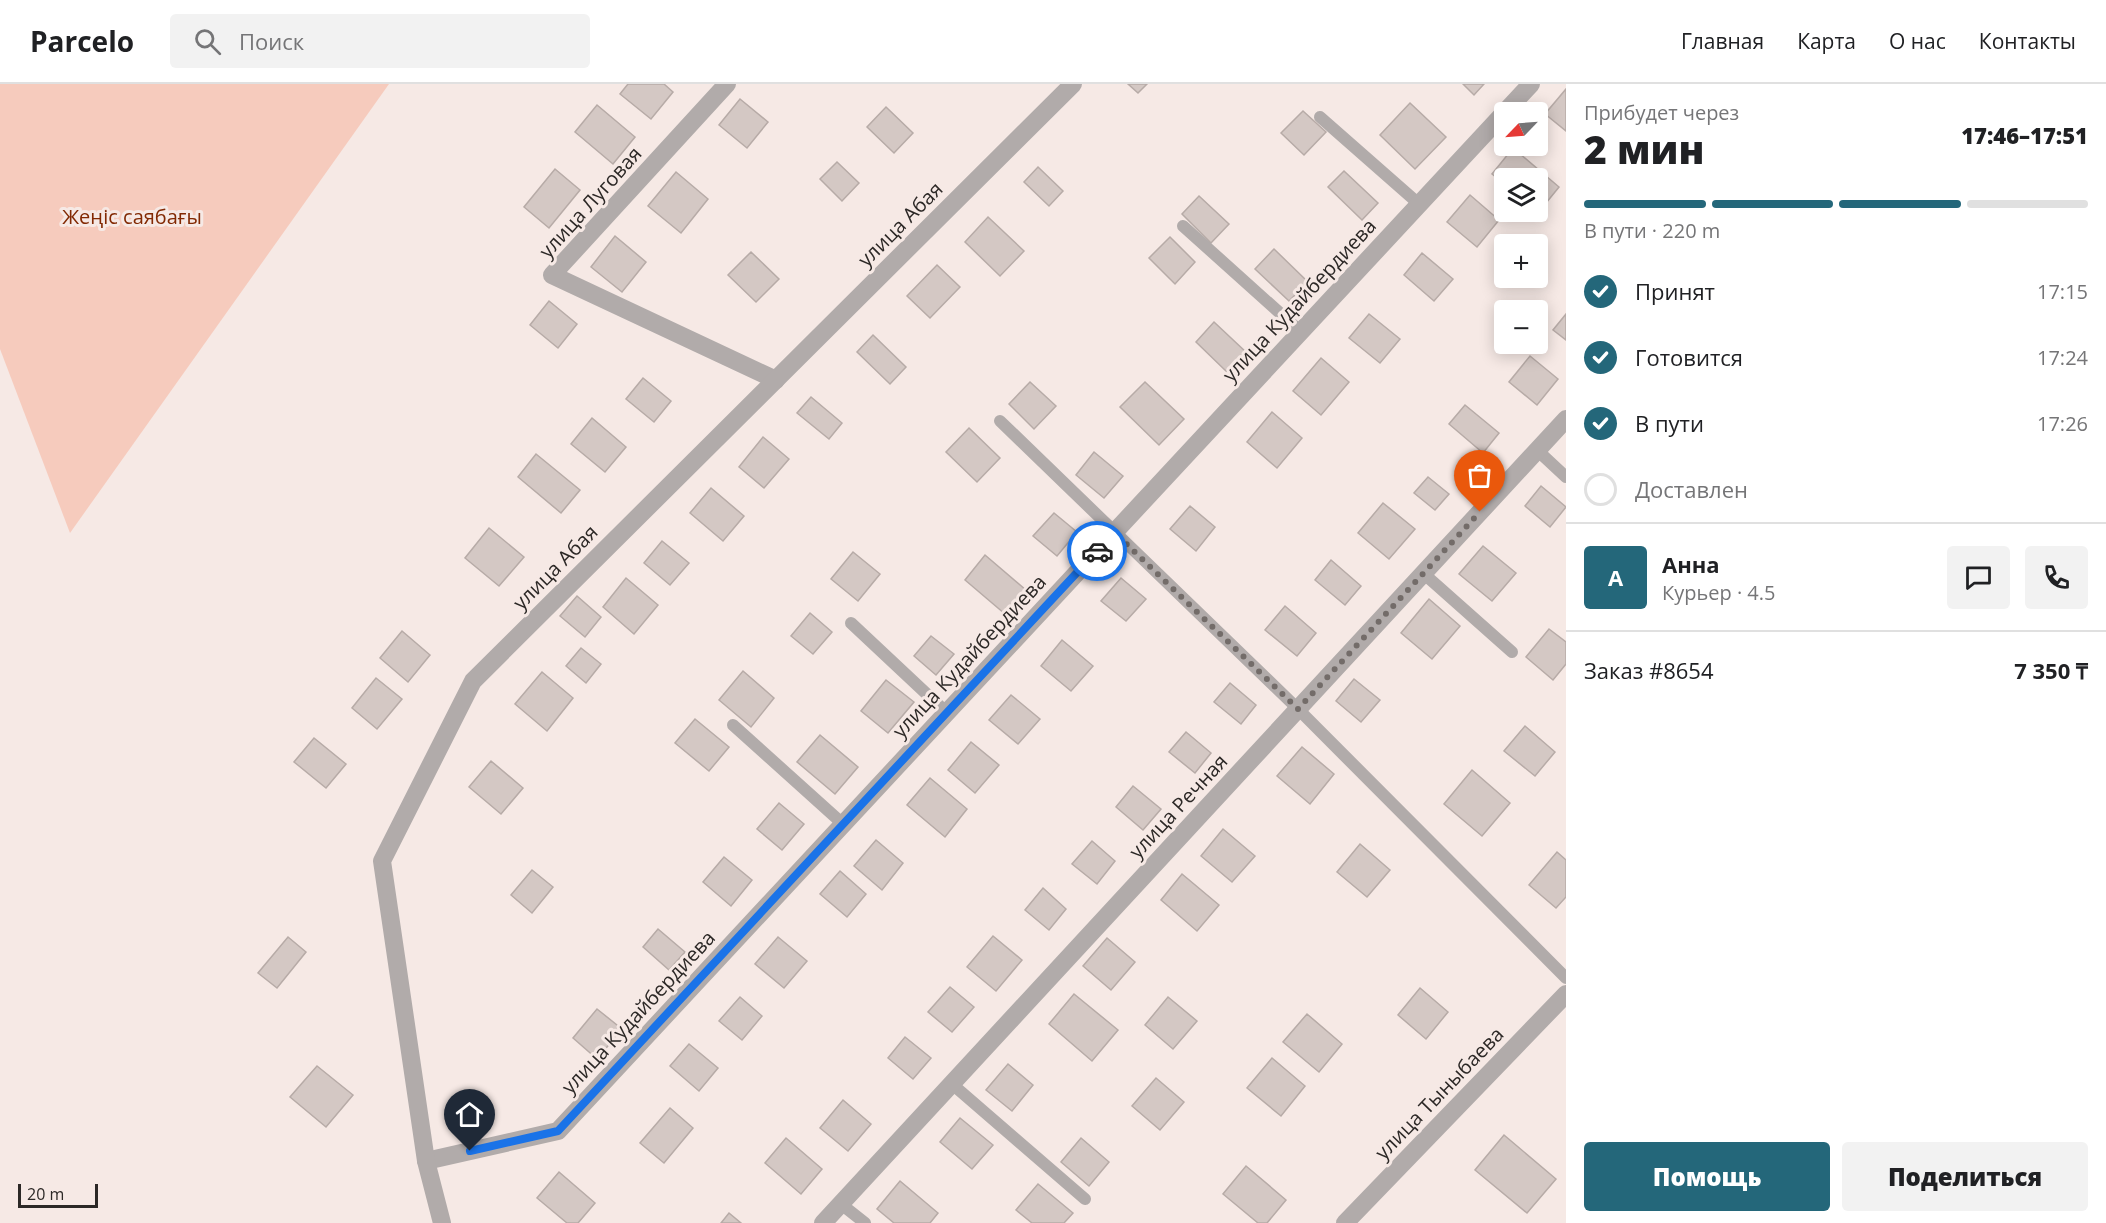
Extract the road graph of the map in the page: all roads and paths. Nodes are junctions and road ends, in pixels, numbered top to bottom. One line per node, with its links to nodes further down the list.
1 (727, 84): 8 (street, улица Луговая)
2 (1073, 84): 8 (street, улица Абая)
3 (1531, 84): 5 (street, улица Кудайбердиева)
4 (1320, 117): 5 (lane)
5 (1419, 204): 7 (street, улица Кудайбердиева)
6 (1183, 226): 7 (lane)
7 (1300, 332): 13 (street, улица Кудайбердиева)
8 (776, 380): 24 (street, улица Абая)
9 (1566, 419): 11 (street, улица Речная)
10 (1000, 421): 13 (lane)
11 (1537, 450): 12 (lane); 14 (street, улица Речная)
12 (1566, 477)
13 (1114, 532): 17 (lane); 18 (street, улица Кудайбердиева)
14 (1423, 573): 16 (lane); 17 (street, улица Речная)
15 (851, 623): 18 (lane)
16 (1512, 652)
17 (1298, 709): 21 (lane); 23 (street, улица Речная)
18 (947, 712): 20 (street, улица Кудайбердиева)
19 (733, 725): 20 (lane)
20 (843, 825): 24 (street, улица Кудайбердиева)
21 (1566, 978)
22 (1566, 994): 30 (street, улица Тыныбаева)
23 (952, 1084): 25 (lane); 26 (street, улица Речная)
24 (426, 1161): 27 (street, улица Абая)
25 (1085, 1199)
26 (841, 1204): 28 (street, улица Речная); 29 (lane)
27 (442, 1223)
28 (823, 1223)
29 (865, 1223)
30 (1345, 1223)

